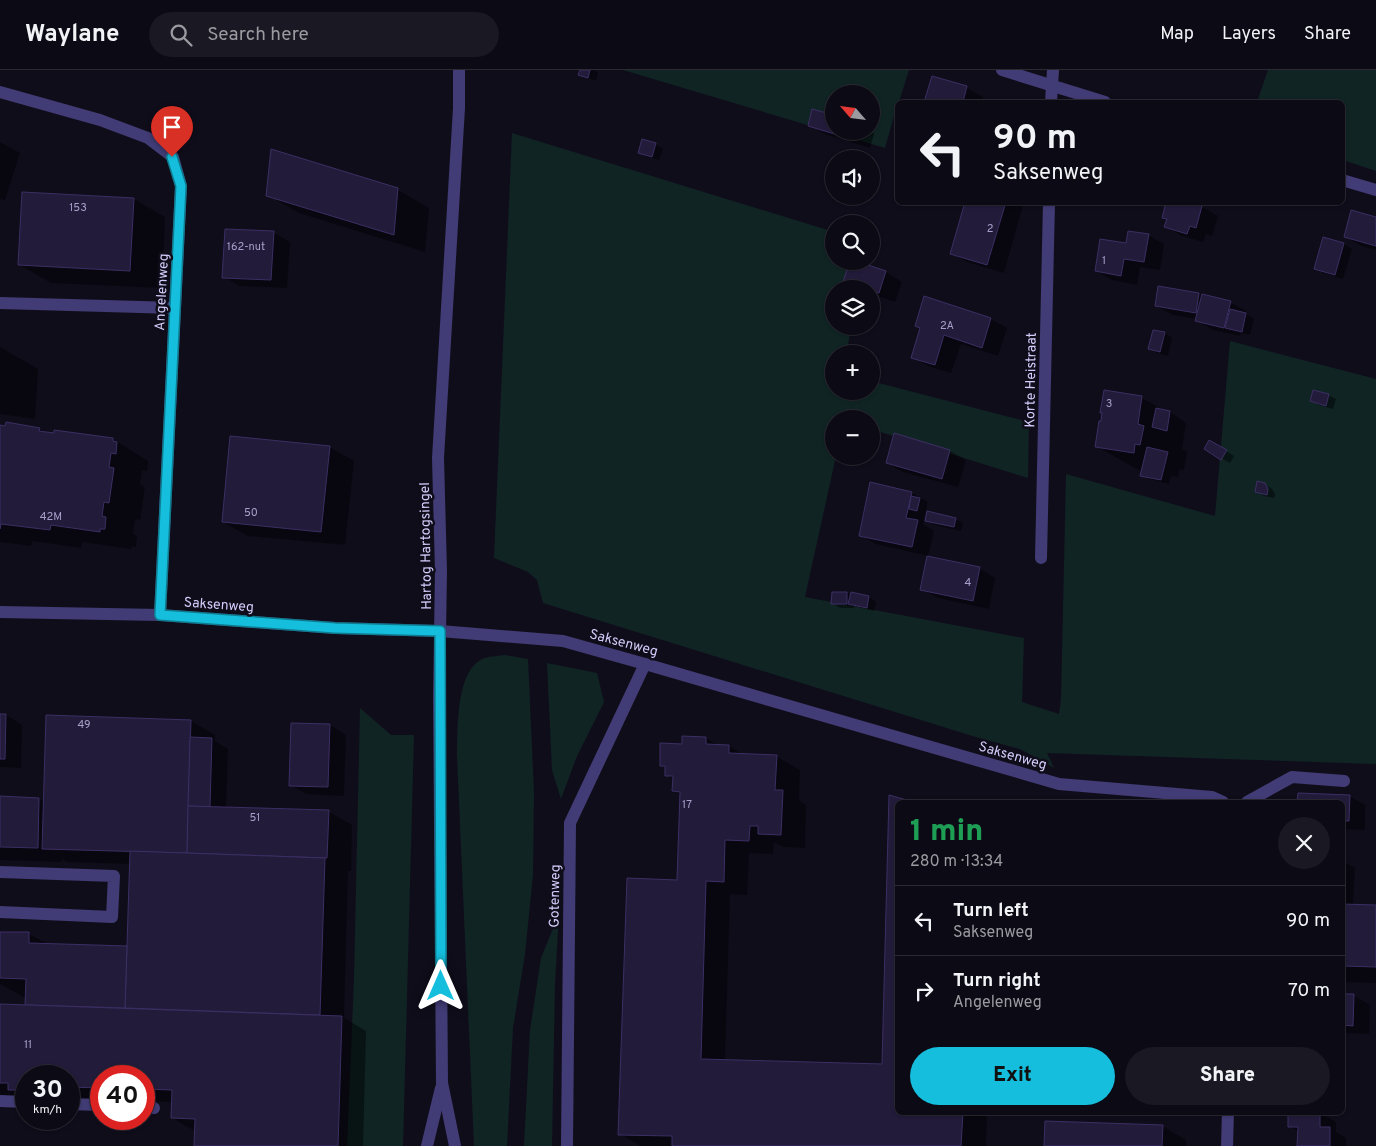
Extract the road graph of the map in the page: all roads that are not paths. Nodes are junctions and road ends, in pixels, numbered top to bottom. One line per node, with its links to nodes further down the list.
1 (459, 70): 16 (street, Hartog Hartogsingel)
2 (1002, 70): 4 (street)
3 (1053, 70): 4 (street)
4 (1052, 85): 6 (street); 7 (street)
5 (0, 92): 12 (street, Angelenweg)
6 (1051, 100)
7 (1099, 100)
8 (1345, 181): 9 (street)
9 (1376, 190)
10 (1049, 205): 13 (street, Korte Heistraat)
11 (0, 302): 12 (street)
12 (175, 308): 15 (street, Angelenweg)
13 (1041, 558)
14 (0, 612): 15 (street, Saksenweg)
15 (160, 615): 16 (street, Saksenweg)
16 (440, 631): 17 (street, Saksenweg); 23 (street, Hartog Hartogsingel)
17 (645, 664): 19 (street, Saksenweg); 29 (street, Gotenweg)
18 (1344, 781): 20 (street)
19 (1219, 800)
20 (1250, 800)
21 (0, 872): 22 (street)
22 (0, 912)
23 (442, 1083): 27 (street, Hartog Hartogsingel); 28 (street, Hartog Hartogsingel)
24 (0, 1100): 25 (street)
25 (15, 1101)
26 (1228, 1115): 30 (street)
27 (427, 1146)
28 (455, 1146)
29 (567, 1146)
30 (1228, 1146)

